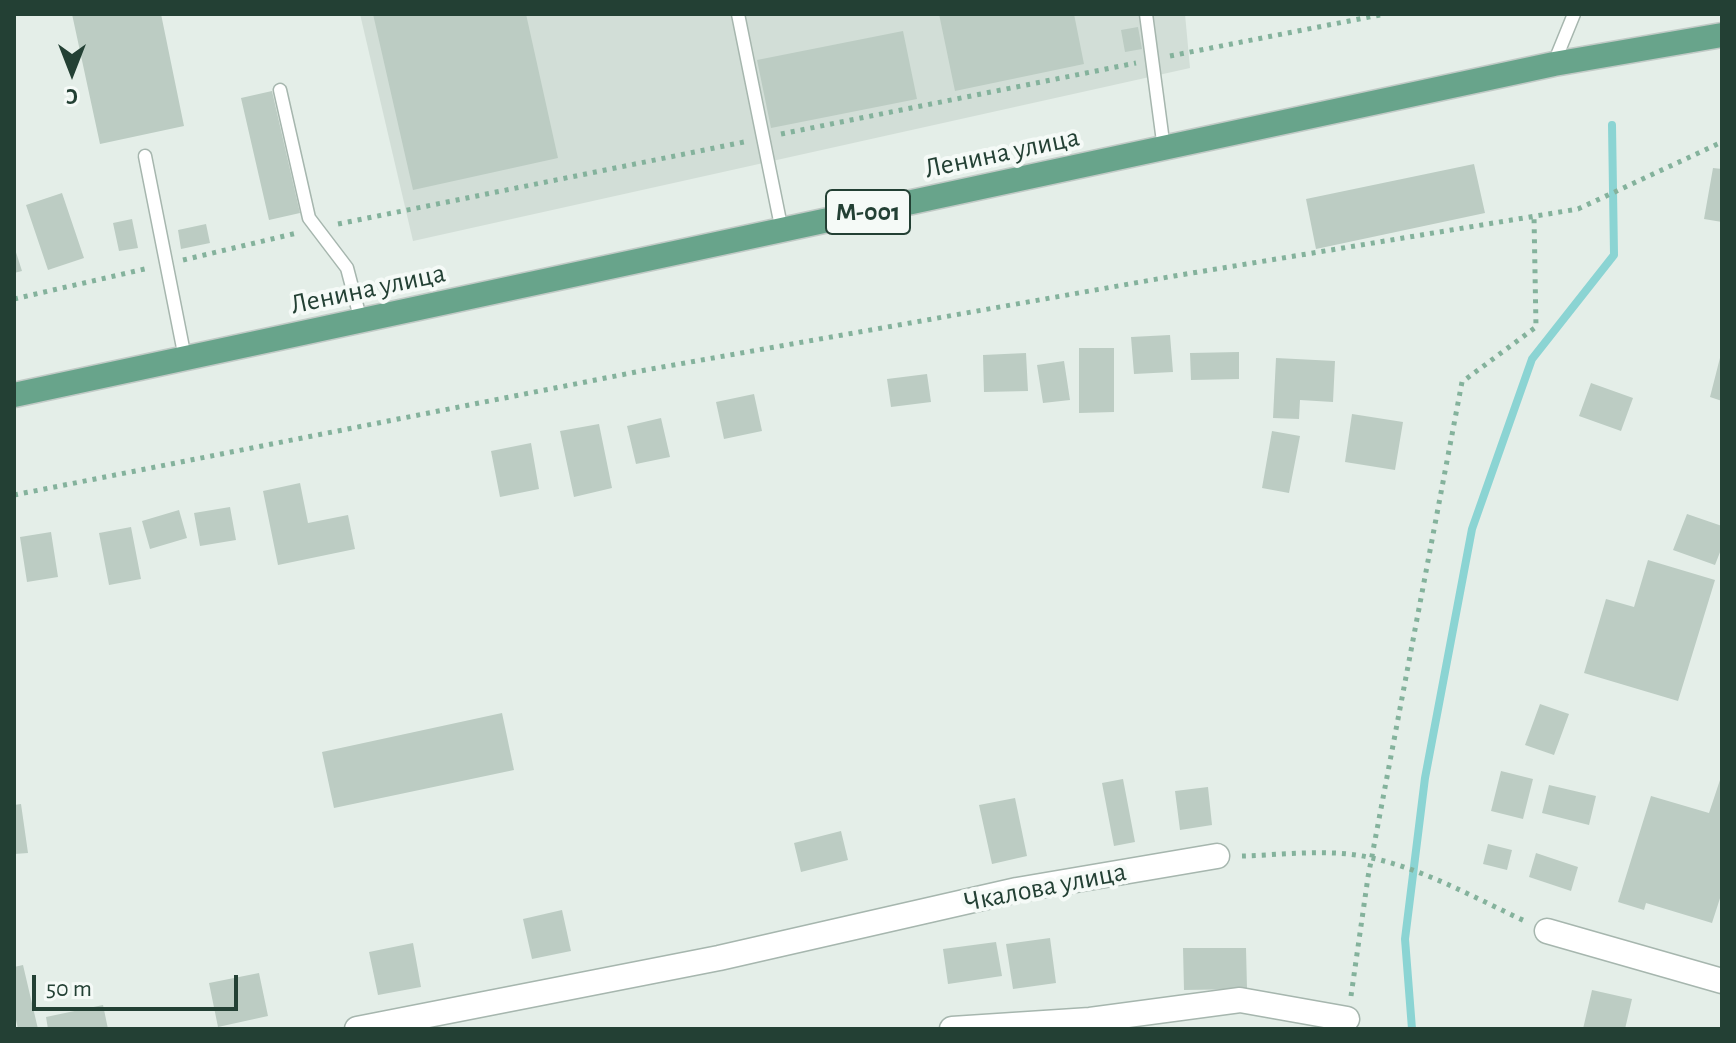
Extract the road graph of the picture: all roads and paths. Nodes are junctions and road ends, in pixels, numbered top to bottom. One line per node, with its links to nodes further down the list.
1 (738, 14): 9 (lane)
2 (1146, 14): 6 (lane)
3 (1385, 14): 6 (path)
4 (1574, 14): 7 (lane)
5 (1722, 35): 7 (main road, Ленина улица / М-001)
6 (1151, 60): 9 (path); 11 (lane)
7 (1554, 64): 11 (main road, Ленина улица / М-001)
8 (280, 90): 14 (lane)
9 (763, 138): 14 (path); 15 (lane)
10 (1722, 142): 13 (path)
11 (1164, 149): 15 (main road, Ленина улица / М-001)
12 (145, 156): 16 (lane)
13 (1534, 216): 21 (path); 23 (path)
14 (317, 229): 16 (path); 18 (lane)
15 (782, 231): 18 (main road, Ленина улица / М-001)
16 (166, 264): 17 (path); 19 (lane)
17 (14, 299)
18 (361, 321): 19 (main road, Ленина улица / М-001)
19 (185, 358): 20 (main road, Ленина улица / М-001)
20 (14, 395)
21 (14, 495)
22 (1217, 856): 23 (path); 27 (street, Чкалова улица)
23 (1372, 858): 24 (path); 26 (path)
24 (1547, 931): 25 (street)
25 (1722, 981)
26 (1347, 1019): 28 (street)
27 (357, 1029)
28 (952, 1029)

